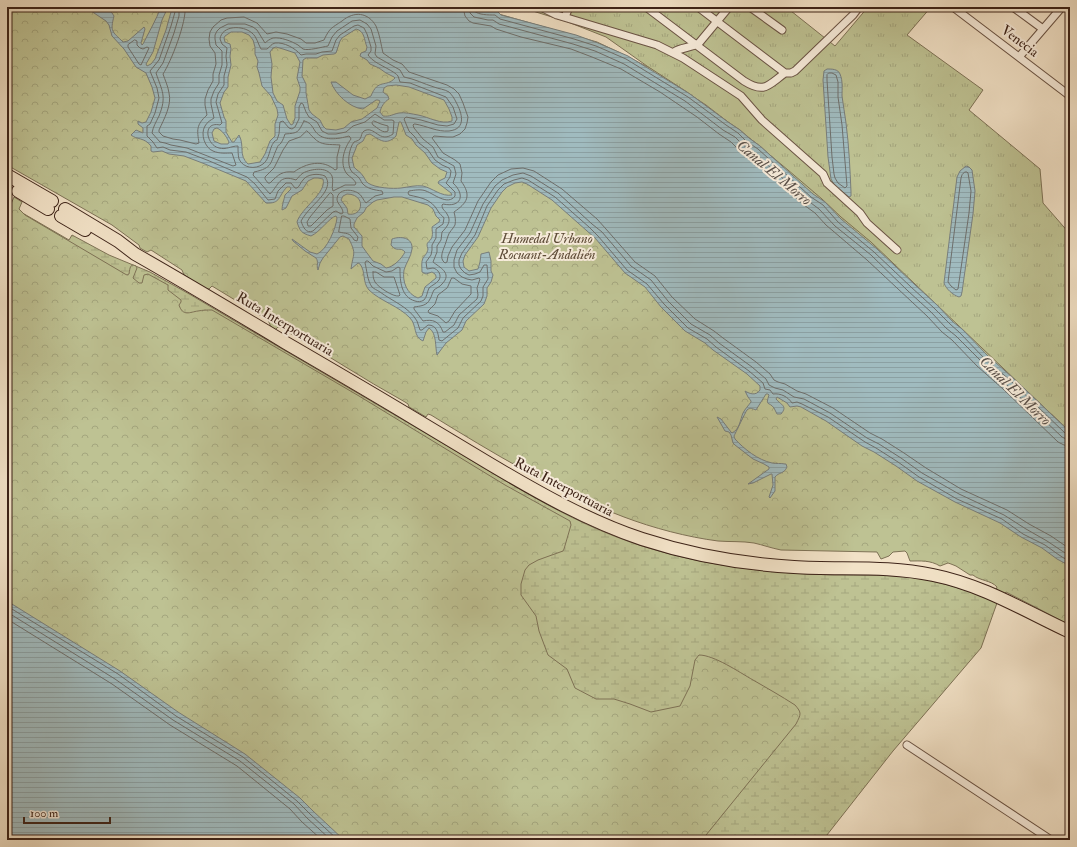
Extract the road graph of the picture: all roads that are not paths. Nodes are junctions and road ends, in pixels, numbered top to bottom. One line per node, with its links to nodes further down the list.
1 (541, 7): 11 (street)
2 (569, 7): 11 (street)
3 (646, 7): 15 (street)
4 (698, 7): 12 (street)
5 (729, 7): 12 (street)
6 (750, 7): 14 (street)
7 (859, 7): 18 (street)
8 (953, 7): 17 (street, Venecia)
9 (1013, 7): 13 (street)
10 (1062, 7): 13 (street)
11 (565, 17): 16 (street)
12 (718, 22): 15 (street); 18 (street)
13 (1043, 29): 17 (street)
14 (782, 30)
15 (697, 45): 16 (street); 18 (street)
16 (674, 52): 23 (street)
17 (1019, 57): 19 (street, Venecia)
18 (785, 73)
19 (1070, 96)
20 (7, 175): 21 (highway)
21 (7, 184)
22 (63, 213): 24 (highway, Ruta Interportuaria)
23 (897, 250)
24 (1070, 632)
25 (908, 746): 26 (street)
26 (1051, 840)

